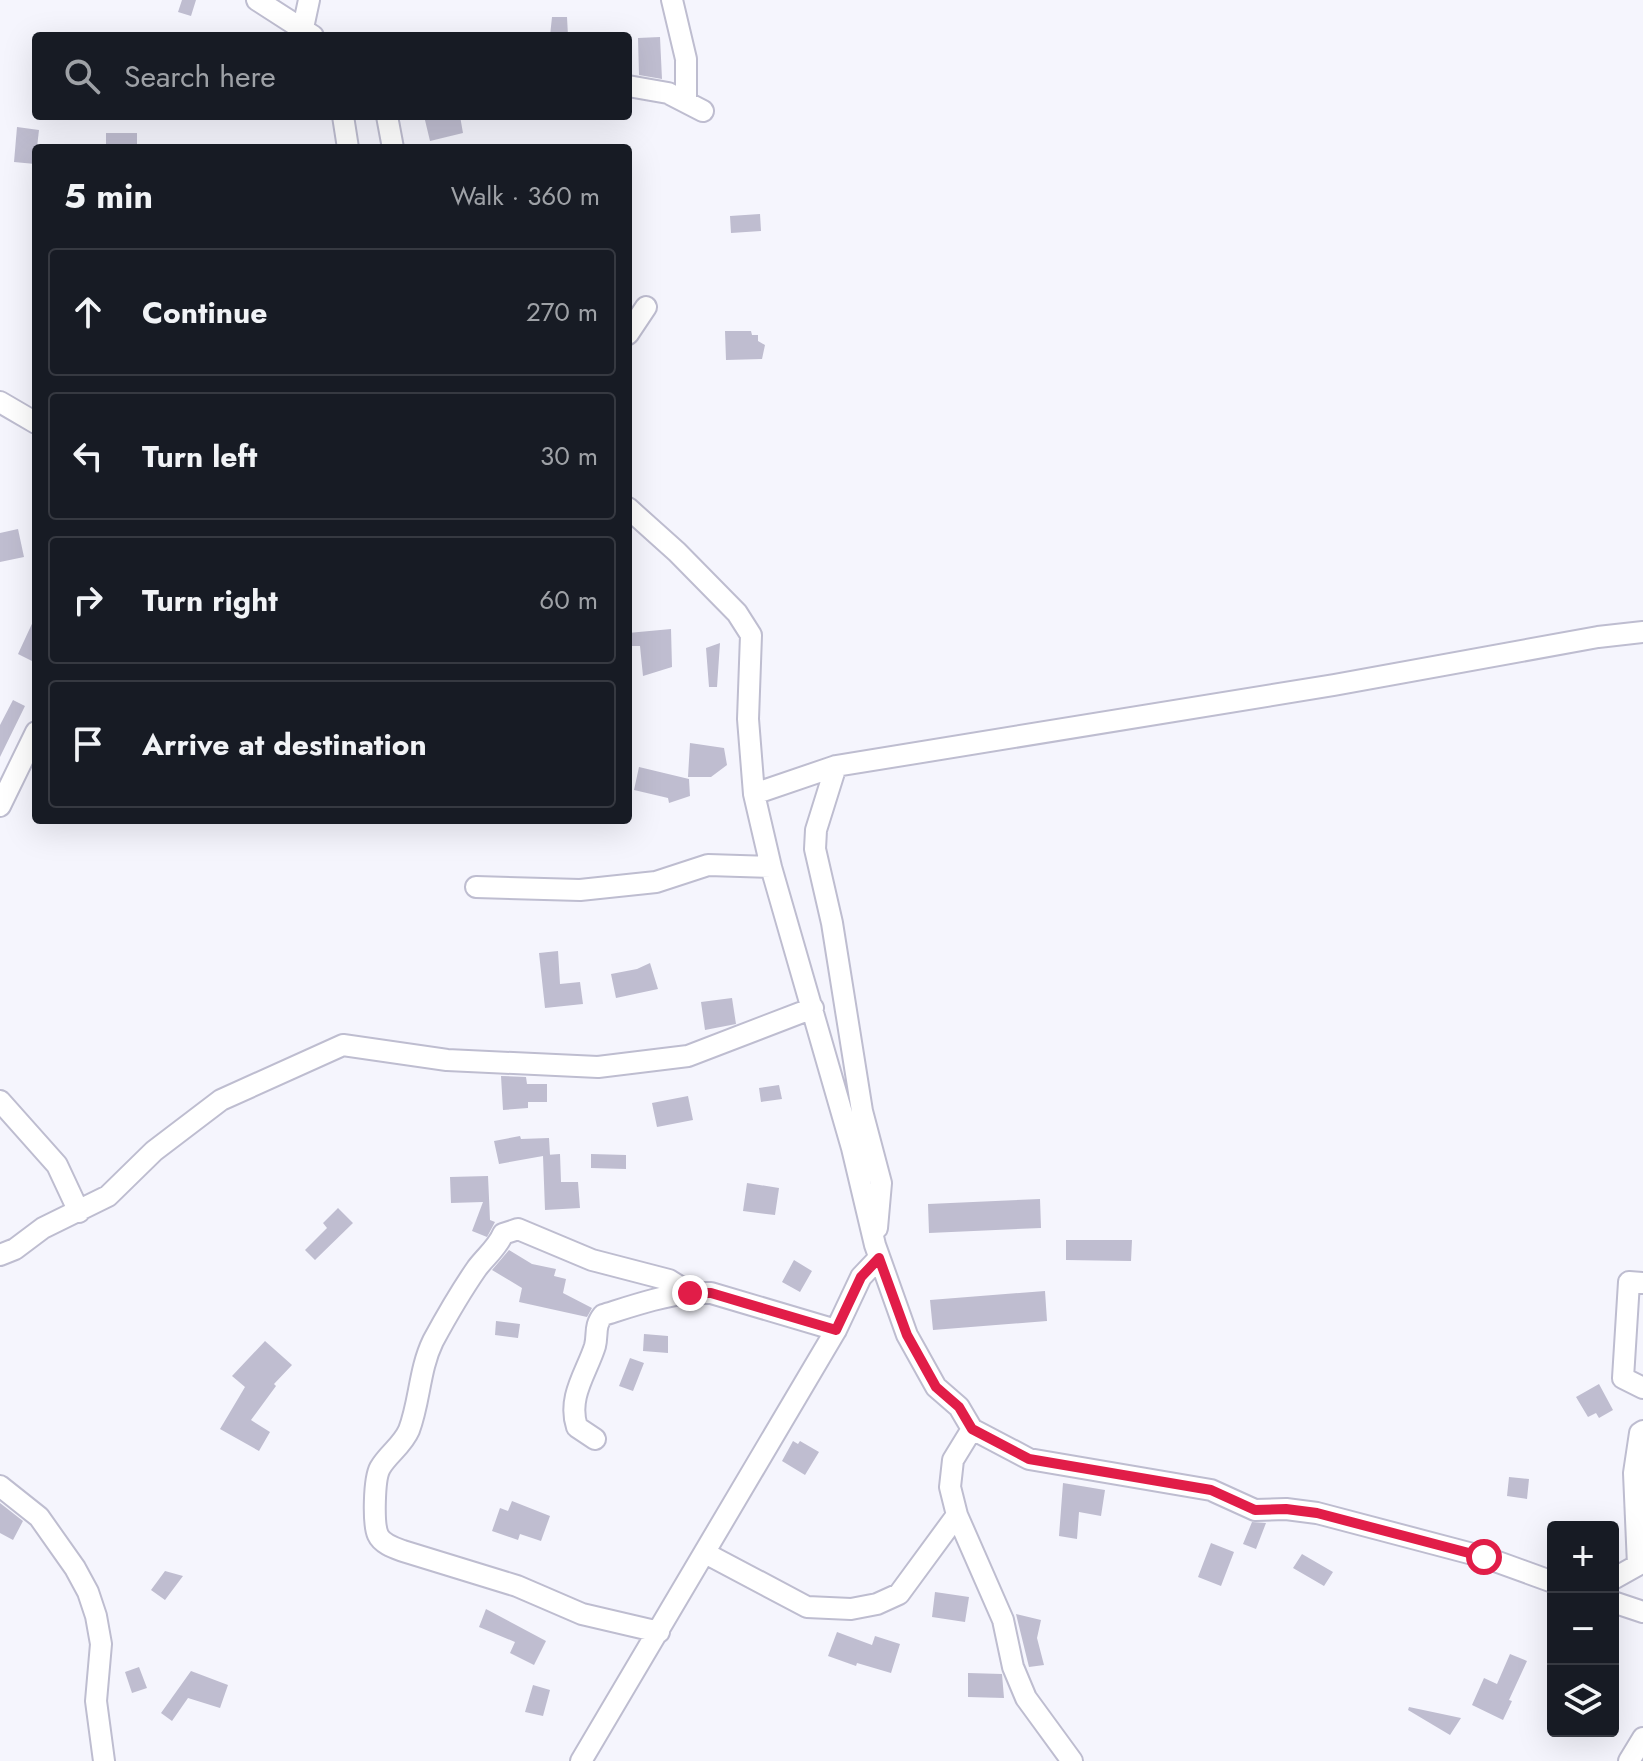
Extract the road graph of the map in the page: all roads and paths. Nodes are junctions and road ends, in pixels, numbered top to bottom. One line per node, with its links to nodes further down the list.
1 (257, 0): 4 (street)
2 (309, 0): 4 (street)
3 (672, 0): 5 (street)
4 (308, 32)
5 (632, 87)
6 (344, 120): 8 (street)
7 (388, 120): 9 (street)
8 (347, 144)
9 (392, 144)
10 (646, 307): 11 (street)
11 (632, 328)
12 (0, 402): 13 (street)
13 (32, 421)
14 (632, 512): 18 (street)
15 (1643, 632): 17 (street)
16 (32, 740): 19 (street)
17 (836, 766): 18 (street); 25 (street)
18 (754, 794): 20 (street)
19 (0, 806)
20 (771, 867): 21 (street); 22 (street)
21 (476, 887)
22 (813, 1008): 24 (street); 25 (street)
23 (0, 1101): 24 (street)
24 (79, 1212): 26 (street)
25 (877, 1251): 29 (street); 31 (street)
26 (0, 1255)
27 (1643, 1283): 30 (street)
28 (690, 1293): 29 (street); 33 (street); 41 (street)
29 (836, 1330): 36 (street)
30 (1643, 1388)
31 (972, 1429): 35 (street); 38 (street)
32 (1643, 1431): 37 (street)
33 (595, 1439)
34 (0, 1486): 44 (street)
35 (957, 1515): 36 (street); 43 (street)
36 (705, 1553): 41 (street)
37 (1619, 1576)
38 (1547, 1580)
39 (1619, 1604): 40 (street)
40 (1643, 1612)
41 (659, 1632): 45 (street)
42 (1643, 1738): 46 (street)
43 (1066, 1758)
44 (104, 1761)
45 (581, 1761)
46 (1629, 1761)

